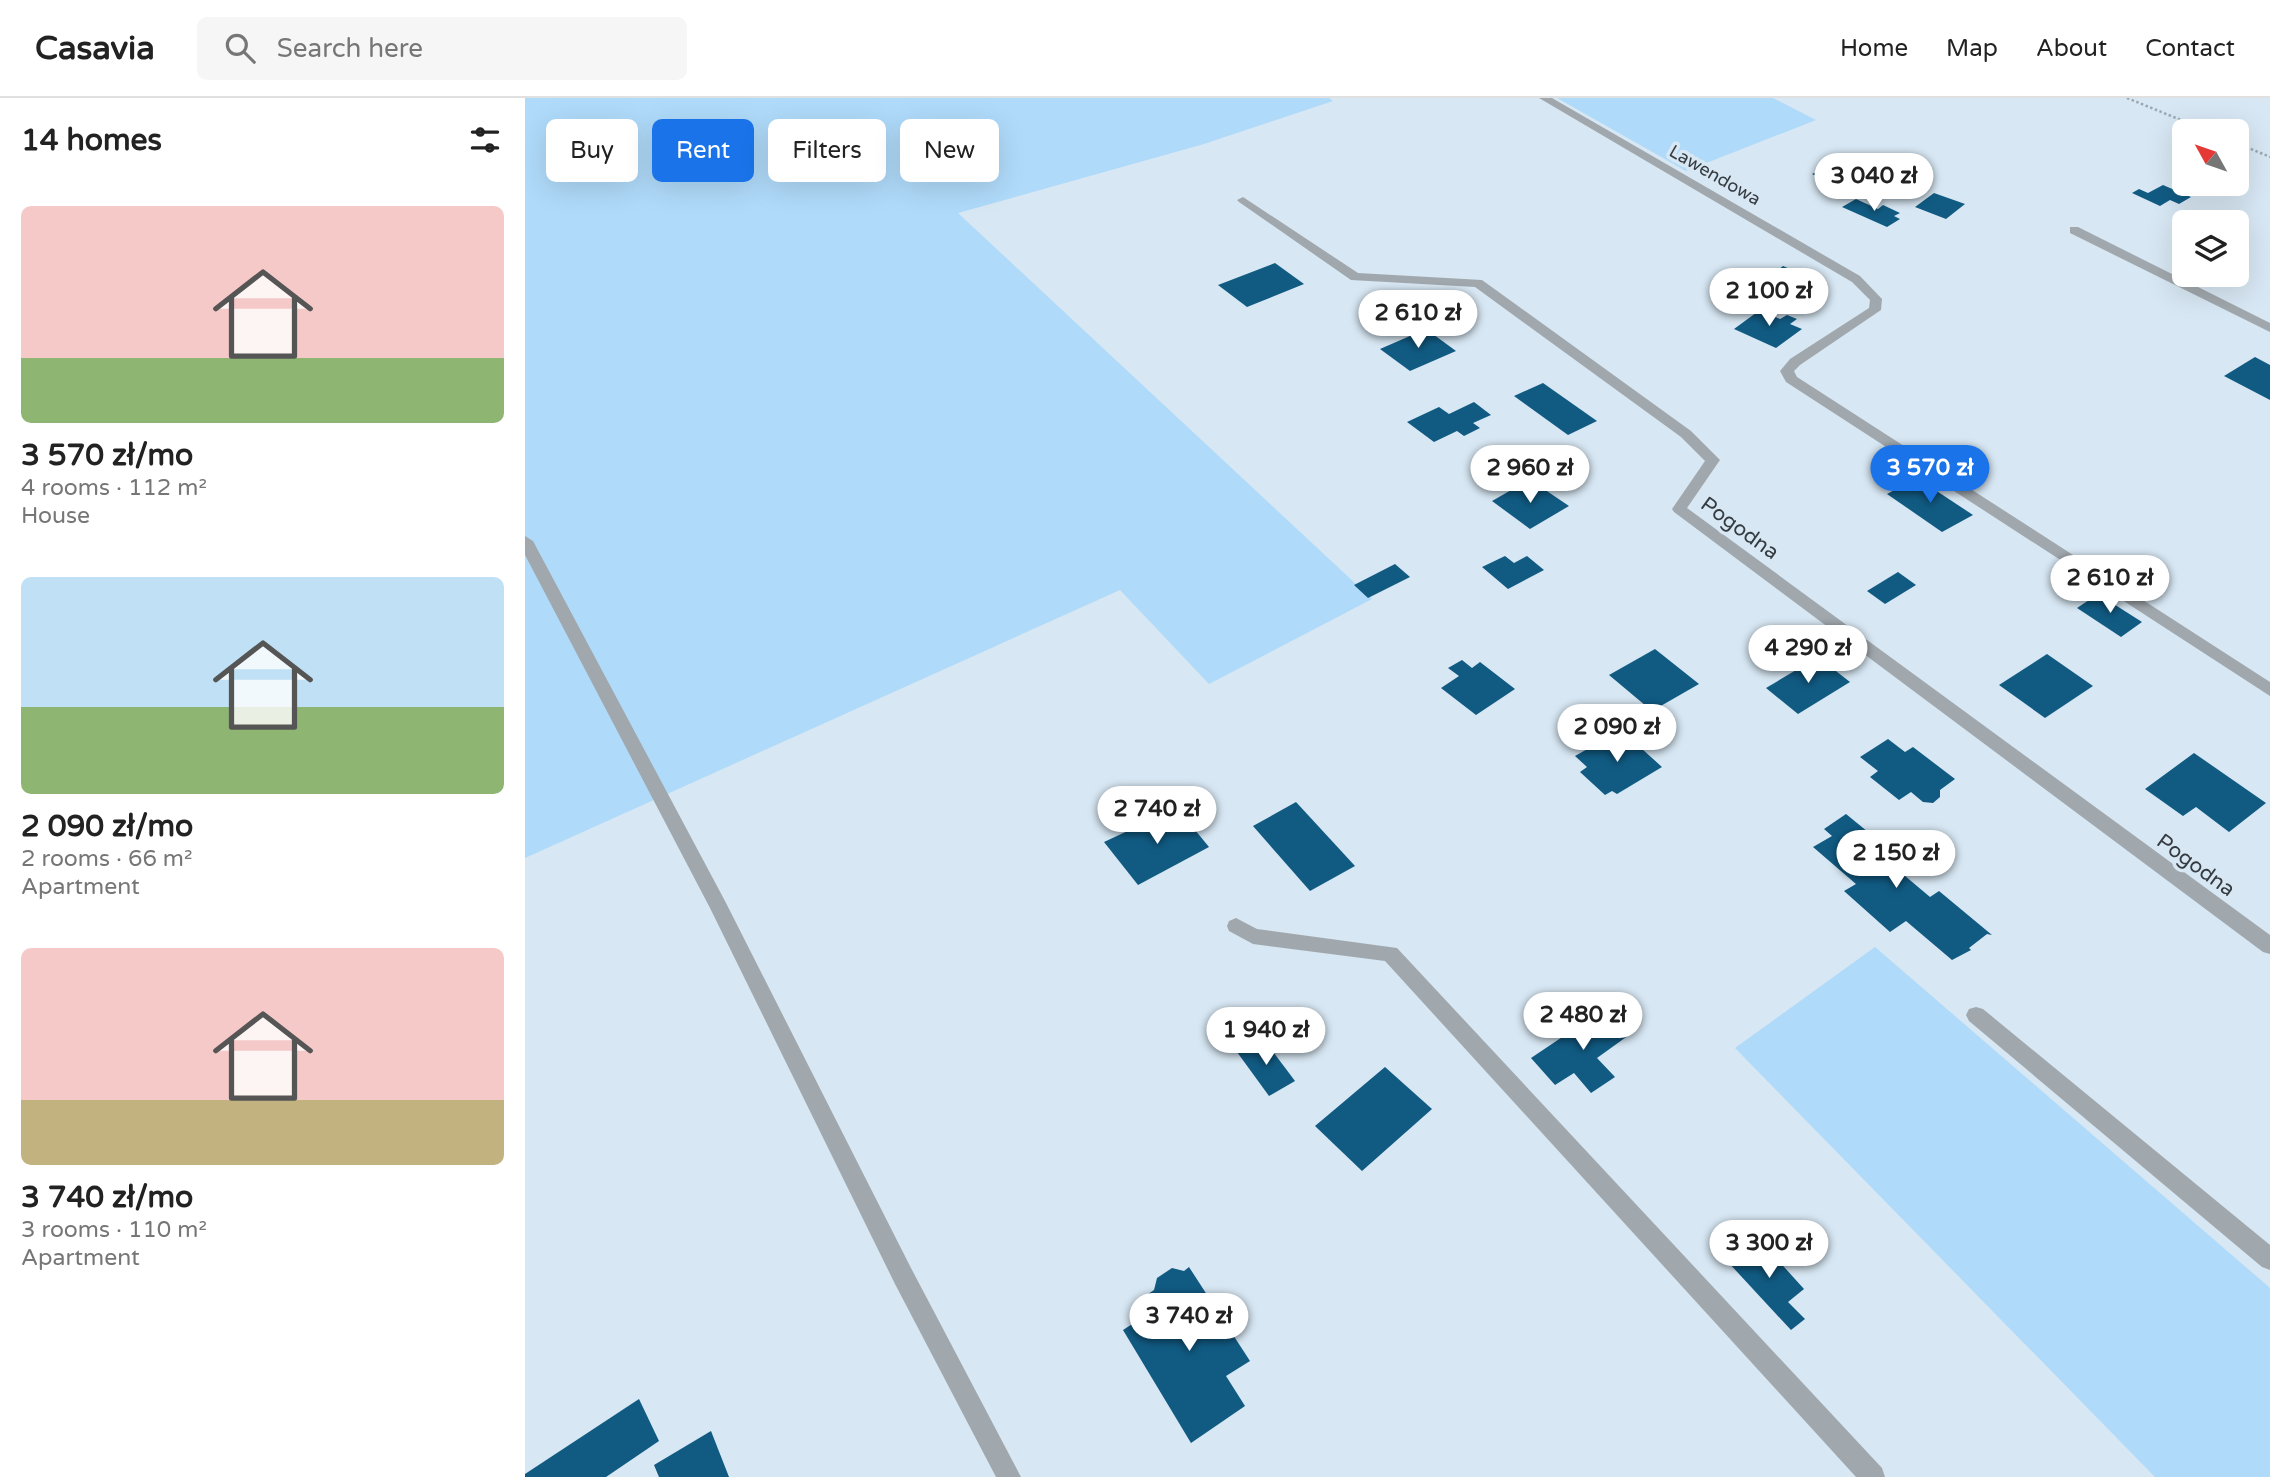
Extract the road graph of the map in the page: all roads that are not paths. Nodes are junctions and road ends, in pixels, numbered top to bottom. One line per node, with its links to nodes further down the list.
1 (1543, 98): 6 (lane, Lawendowa)
2 (1243, 200): 8 (lane, Pogodna)
3 (2074, 230): 4 (lane)
4 (2270, 328)
5 (525, 541): 11 (lane)
6 (2270, 690)
7 (1236, 926): 12 (lane)
8 (2270, 946)
9 (1976, 1016): 10 (lane)
10 (2270, 1259)
11 (1009, 1477)
12 (1873, 1477)

